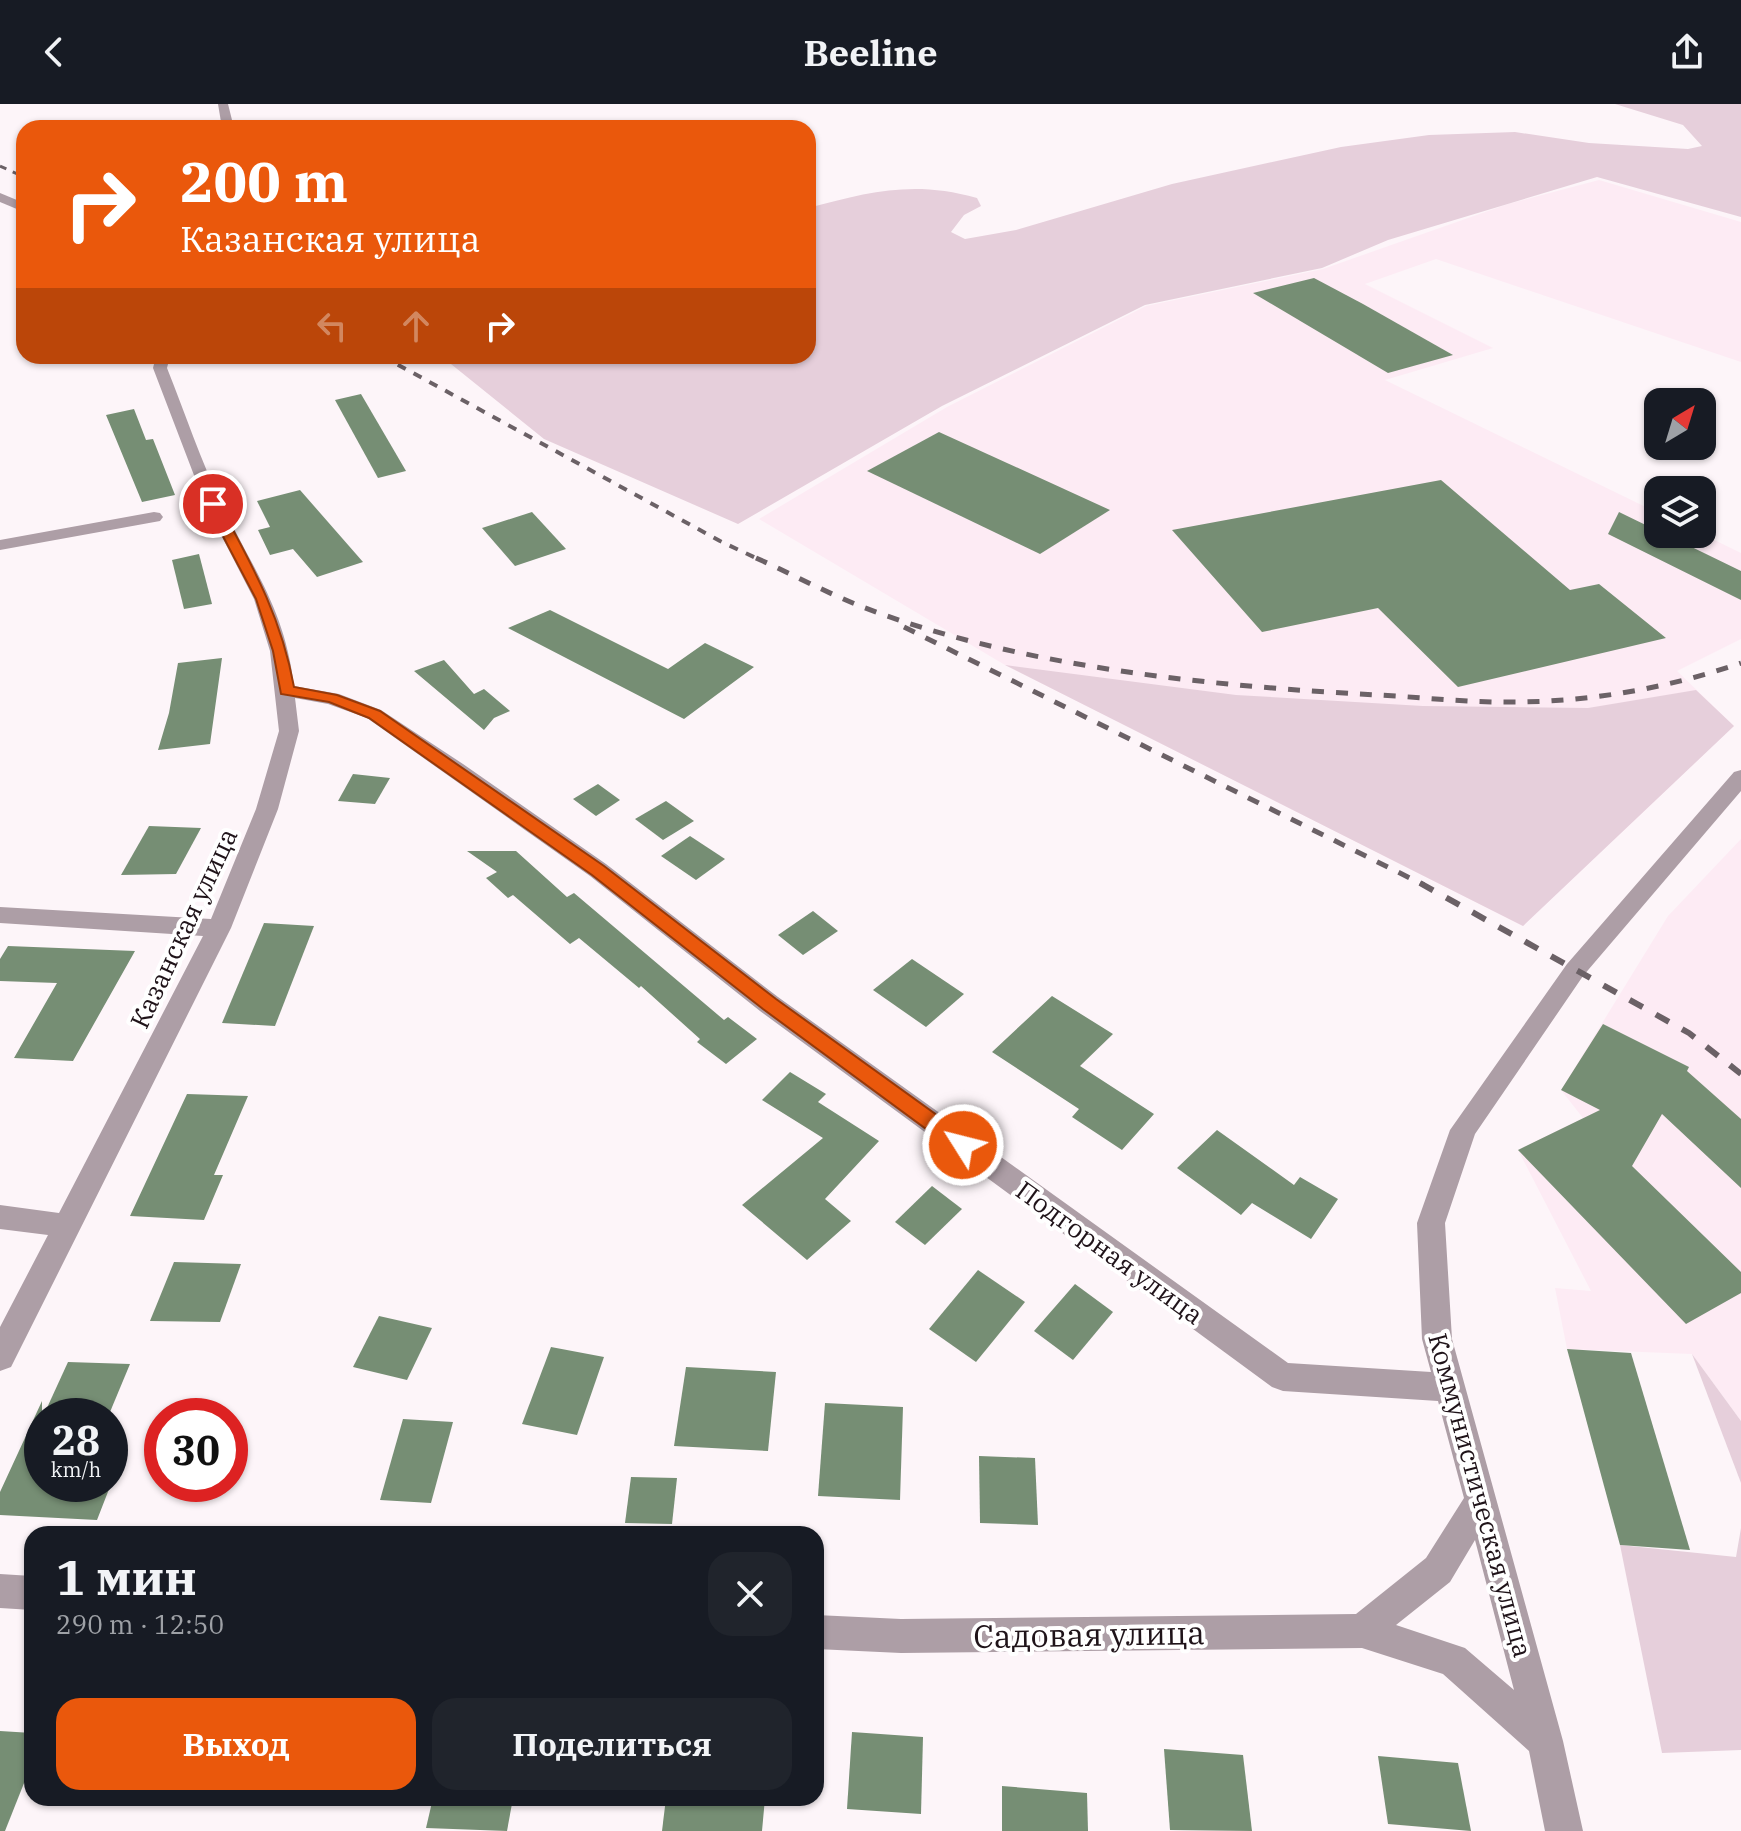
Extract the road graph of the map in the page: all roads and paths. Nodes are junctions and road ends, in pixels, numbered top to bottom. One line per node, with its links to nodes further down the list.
1 (161, 364): 4 (street, Казанская улица)
2 (154, 517): 3 (street)
3 (0, 545)
4 (287, 691): 7 (street, Казанская улица); 11 (street, Подгорная улица)
5 (1741, 777): 11 (street, Коммунистическая улица)
6 (0, 915): 7 (street)
7 (219, 928): 9 (street, Казанская улица)
8 (0, 1217): 9 (street)
9 (69, 1226): 10 (street, Казанская улица)
10 (0, 1357)
11 (1447, 1387): 12 (street, Коммунистическая улица)
12 (1481, 1500): 15 (street); 17 (street, Коммунистическая улица)
13 (0, 1591): 14 (street)
14 (24, 1592)
15 (1362, 1631): 16 (street, Садовая улица); 17 (street, Садовая улица)
16 (824, 1632)
17 (1545, 1741): 18 (street, Коммунистическая улица)
18 (1564, 1831)

